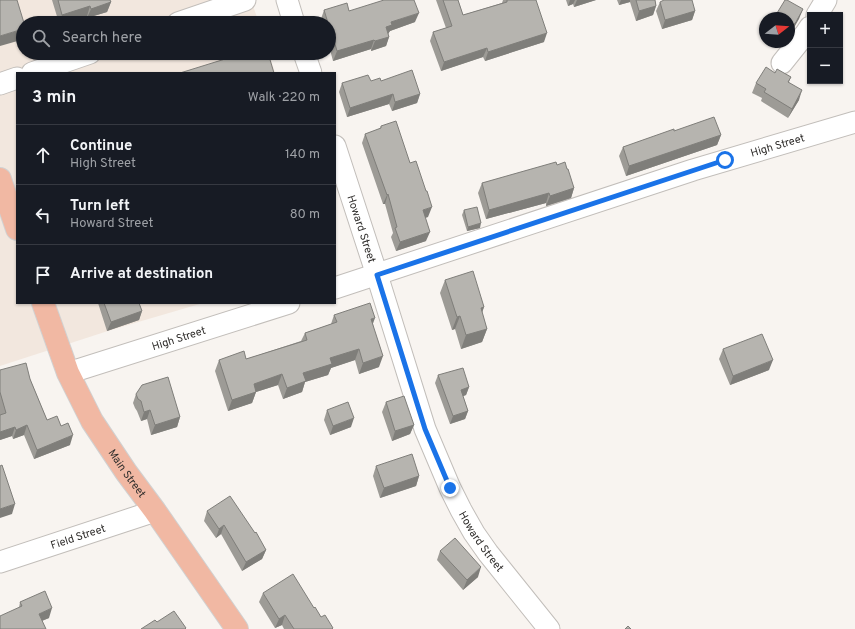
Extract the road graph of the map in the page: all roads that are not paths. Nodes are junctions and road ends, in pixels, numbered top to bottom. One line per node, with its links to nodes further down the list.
1 (245, 0): 5 (street)
2 (287, 0): 6 (street)
3 (826, 0): 4 (street)
4 (819, 12)
5 (198, 16)
6 (292, 16)
7 (807, 32): 10 (street)
8 (70, 60): 11 (street)
9 (306, 60): 12 (street)
10 (782, 63)
11 (35, 72)
12 (311, 72)
13 (16, 78): 14 (street)
14 (0, 84)
15 (855, 122): 19 (street, High Street)
16 (336, 149): 19 (street, Howard Street)
17 (0, 179): 18 (main road)
18 (16, 226)
19 (377, 275): 20 (street, High Street); 27 (street, Howard Street)
20 (336, 288)
21 (43, 304): 23 (main road, Main Street)
22 (286, 304): 23 (street, High Street)
23 (68, 373): 24 (main road, Main Street)
24 (155, 511): 25 (street, Field Street); 26 (main road, Main Street)
25 (0, 562)
26 (237, 629)
27 (549, 629)

